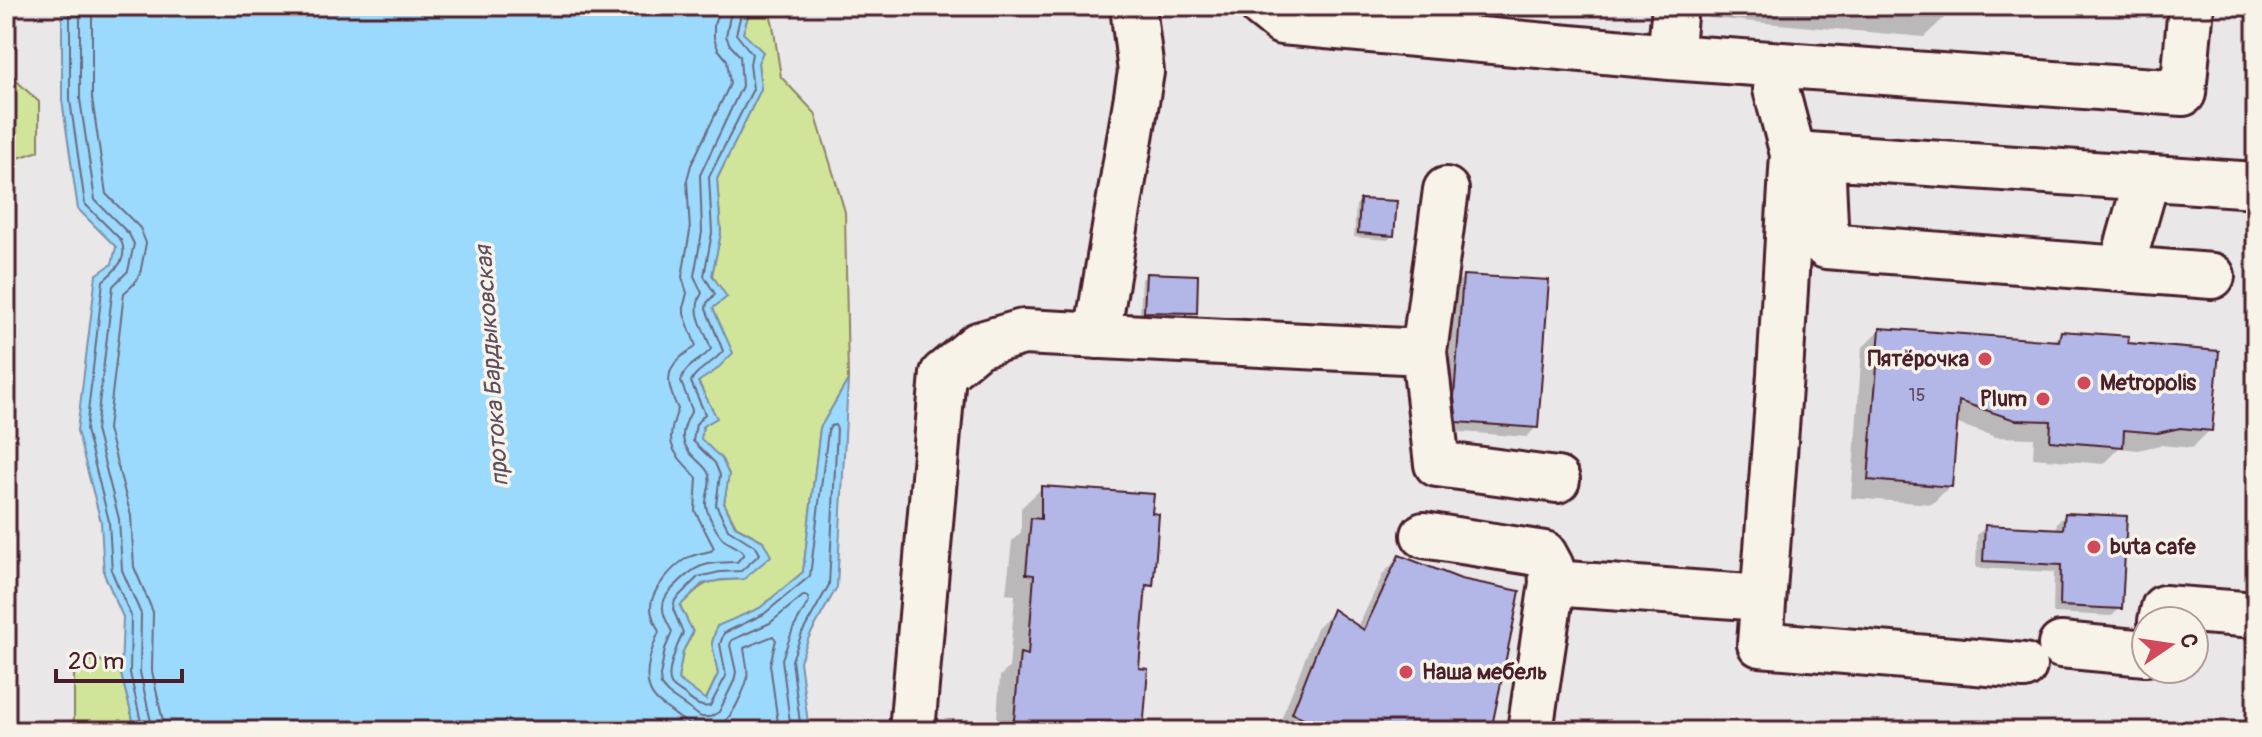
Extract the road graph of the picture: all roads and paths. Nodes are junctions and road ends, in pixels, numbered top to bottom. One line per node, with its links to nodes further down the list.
1 (1133, 6): 13 (street)
2 (1262, 6): 5 (street)
3 (1675, 6): 5 (street)
4 (2191, 6): 6 (street)
5 (1670, 57): 6 (street)
6 (1779, 65): 7 (street)
7 (1808, 155): 8 (street); 11 (street); 18 (street)
8 (2147, 178): 9 (street); 11 (street)
9 (2256, 185)
10 (1446, 190): 14 (street)
11 (2121, 269): 12 (street)
12 (2212, 276)
13 (1097, 336): 14 (street); 22 (street)
14 (1424, 352): 15 (street)
15 (1557, 480)
16 (1424, 535): 17 (street)
17 (1552, 583): 18 (street); 23 (street)
18 (1763, 598): 21 (street)
19 (2210, 612): 20 (street)
20 (2256, 615)
21 (2130, 653)
22 (912, 731)
23 (1530, 731)

